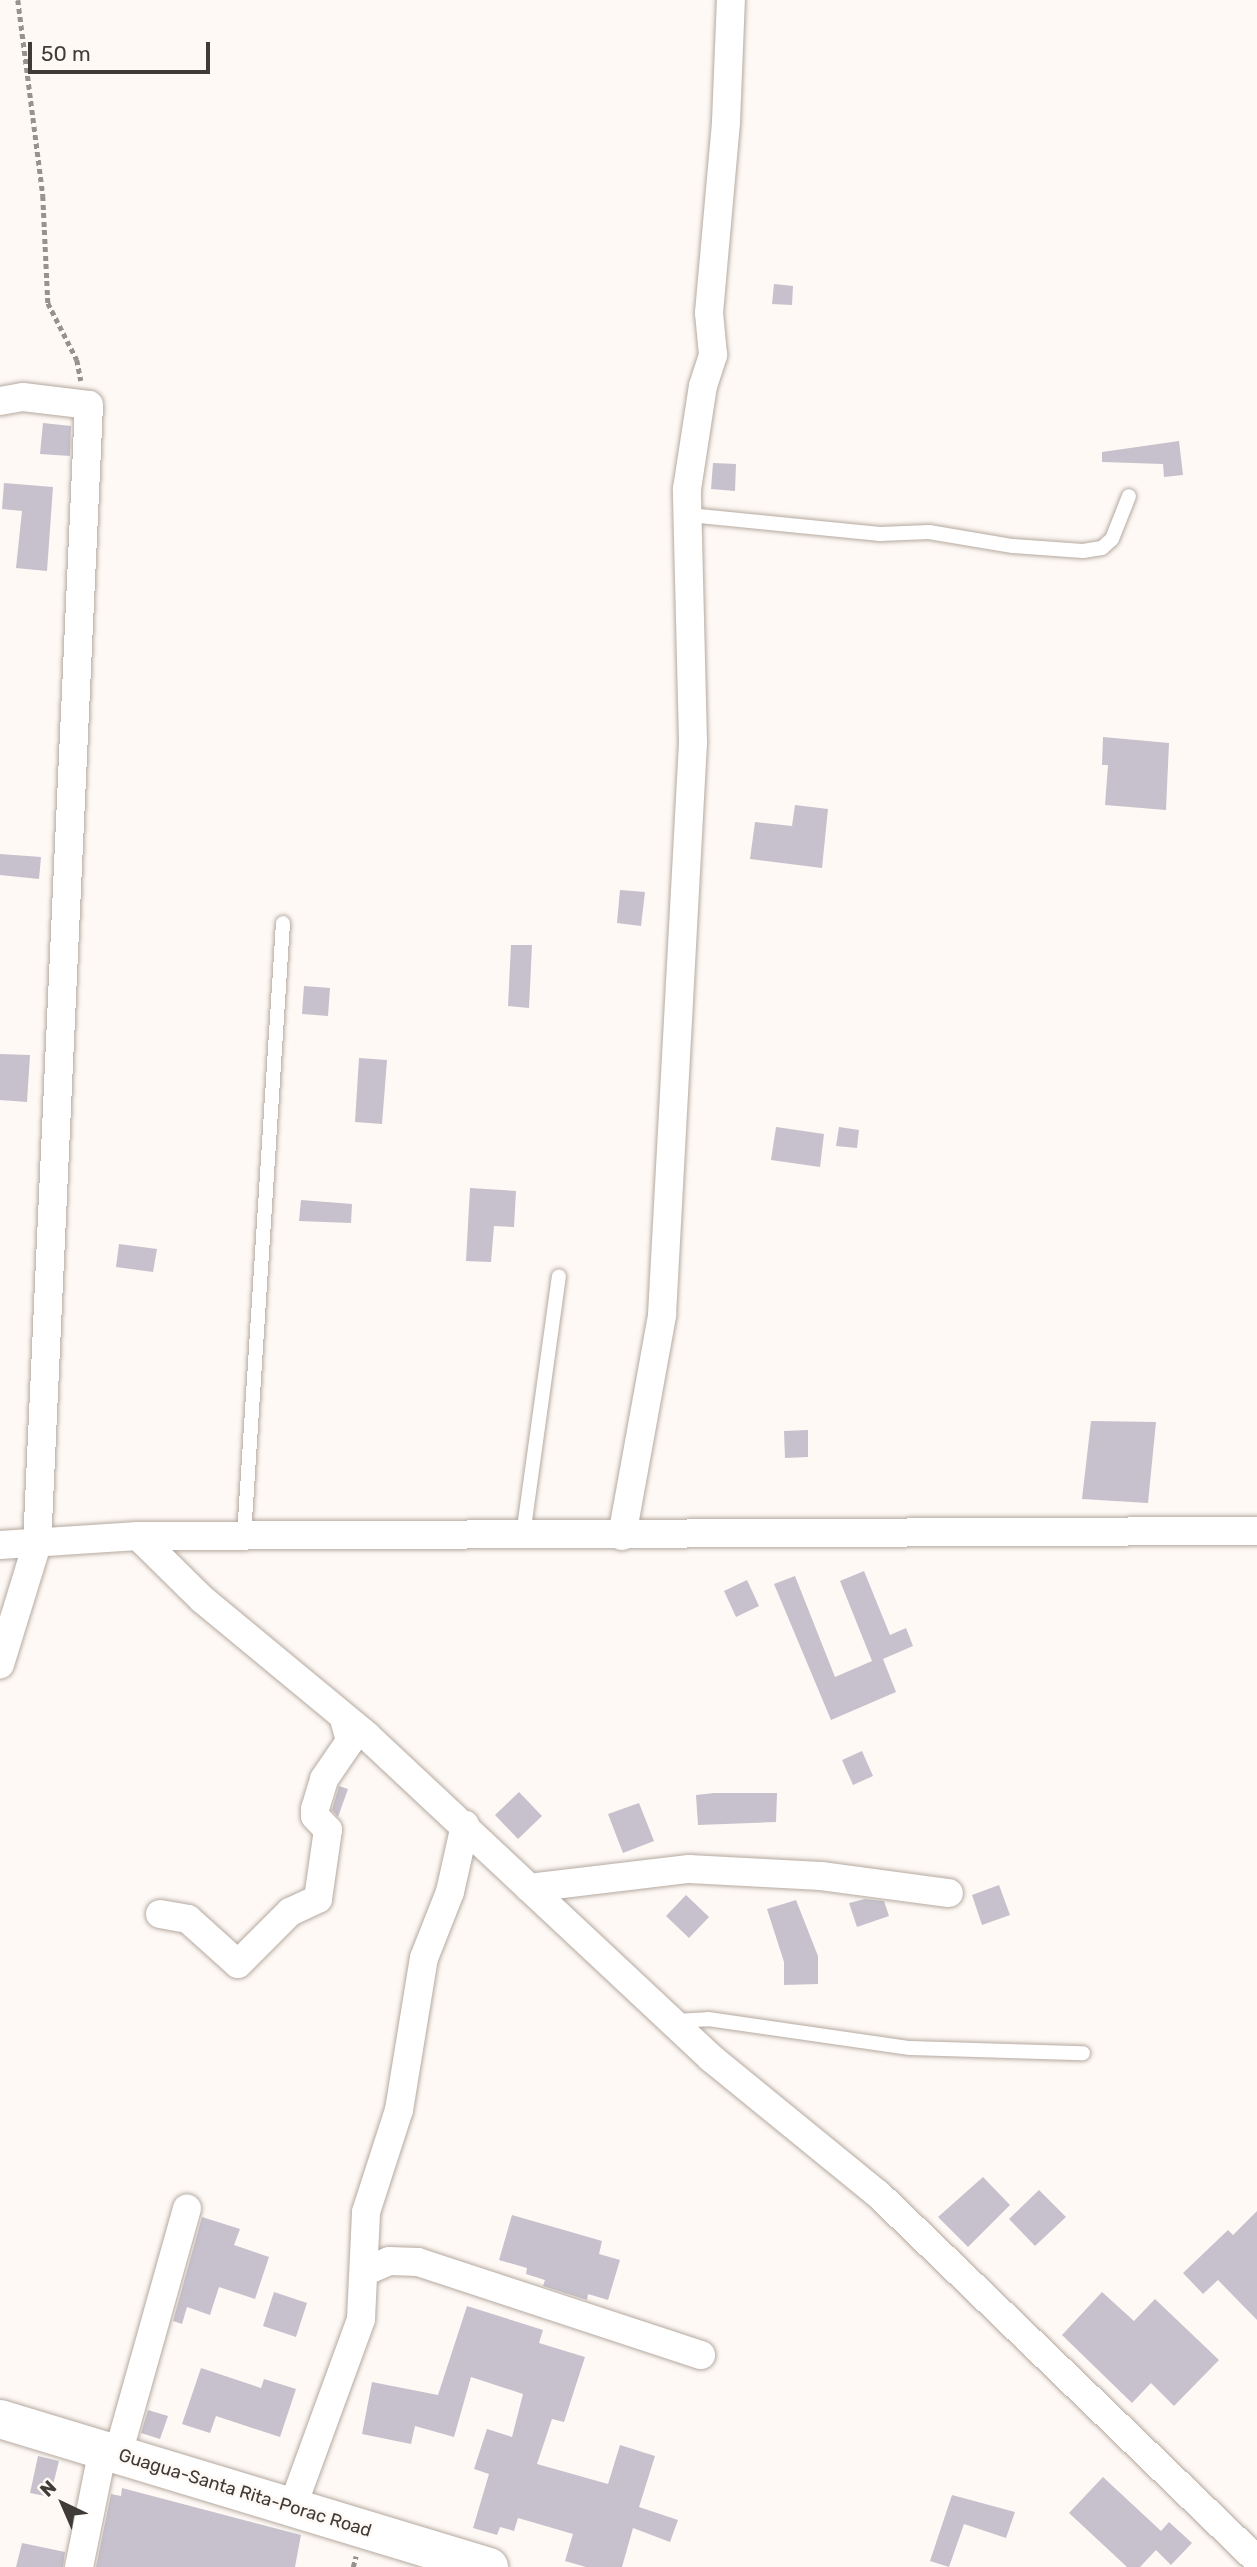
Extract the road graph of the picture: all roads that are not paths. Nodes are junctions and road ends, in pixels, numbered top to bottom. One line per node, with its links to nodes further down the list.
1 (731, 0): 4 (street)
2 (0, 401): 12 (street)
3 (1129, 496): 4 (lane)
4 (689, 515): 11 (street)
5 (283, 923): 10 (lane)
6 (559, 1276): 8 (lane)
7 (1257, 1531): 11 (street)
8 (523, 1535): 10 (street); 11 (street)
9 (138, 1536): 10 (street); 12 (street); 15 (street)
10 (244, 1536)
11 (622, 1536)
12 (37, 1544): 13 (street); 14 (street)
13 (0, 1545)
14 (0, 1664)
15 (344, 1718): 16 (street); 19 (street)
16 (465, 1825): 17 (street); 23 (street)
17 (529, 1888): 18 (street); 20 (street)
18 (949, 1893)
19 (160, 1914)
20 (674, 2021): 21 (lane); 28 (street)
21 (1083, 2053)
22 (187, 2210): 26 (street)
23 (366, 2271): 24 (street); 27 (street)
24 (701, 2355)
25 (0, 2419): 26 (main road, Guagua-Santa Rita-Porac Road)
26 (110, 2452): 27 (main road, Guagua-Santa Rita-Porac Road); 29 (street)
27 (292, 2508): 30 (main road, Guagua-Santa Rita-Porac Road)
28 (1257, 2560)
29 (79, 2567)
30 (489, 2567)

